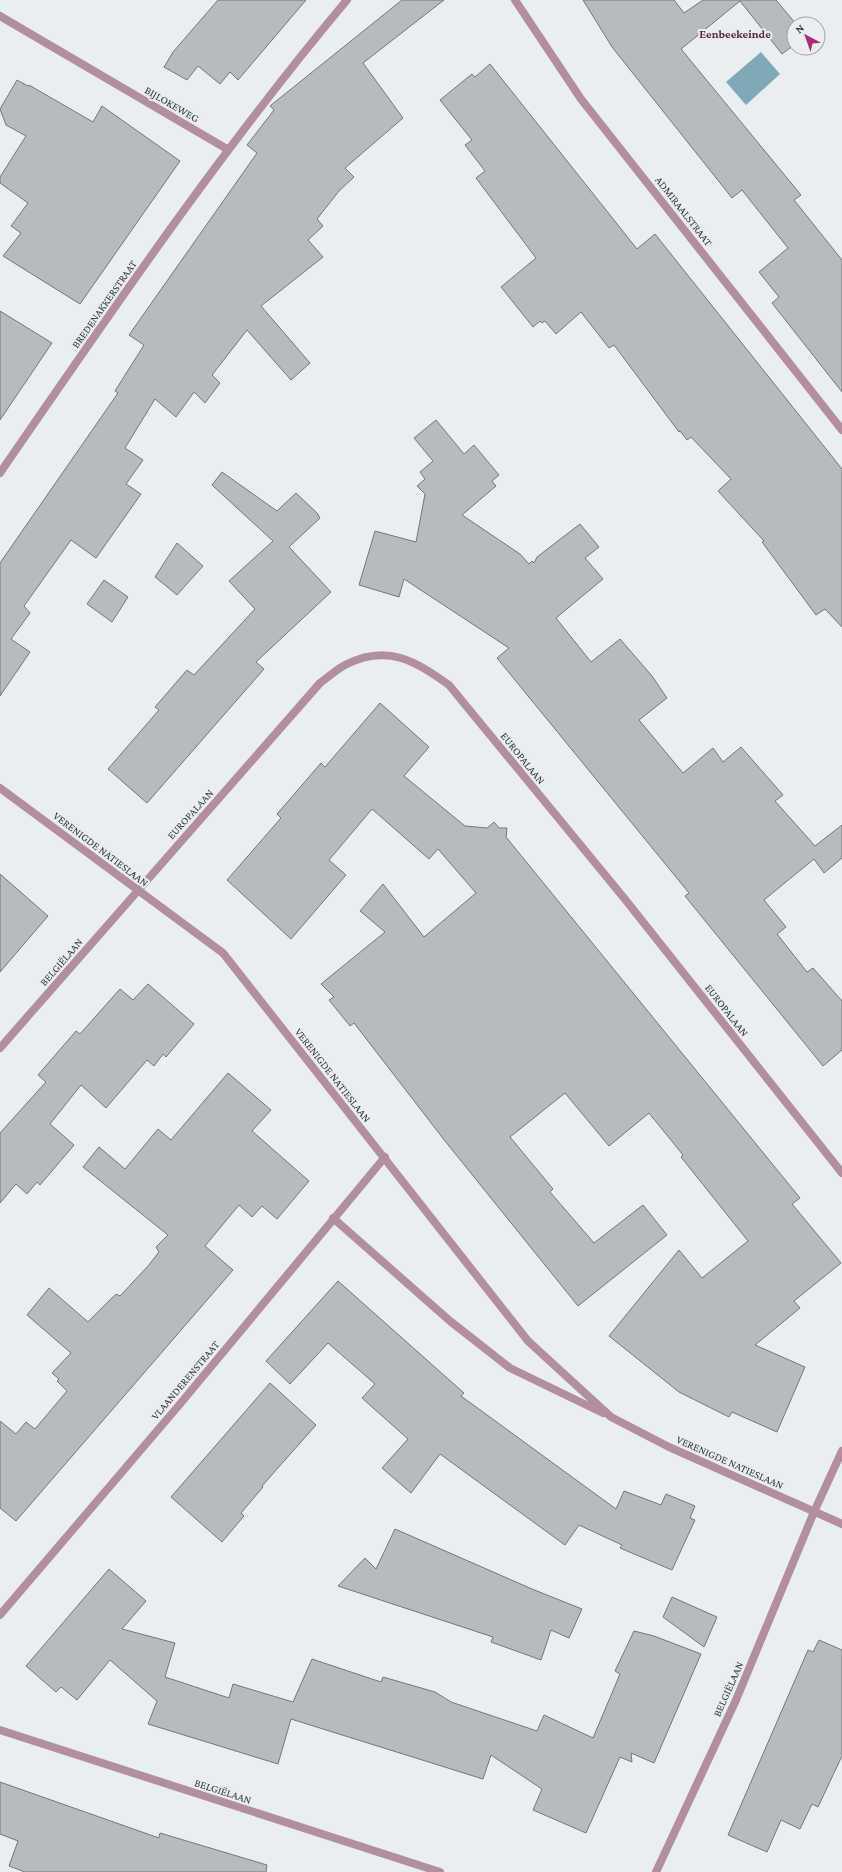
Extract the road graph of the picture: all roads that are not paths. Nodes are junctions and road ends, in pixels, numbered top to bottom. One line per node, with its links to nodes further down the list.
1 (347, 0): 4 (street)
2 (515, 0): 5 (street, ADMIRAALSTRAAT)
3 (0, 16): 4 (street, BIJLOKEWEG)
4 (227, 149): 6 (street, BREDENAKKERSTRAAT)
5 (842, 430)
6 (0, 473)
7 (0, 788): 8 (street, VERENIGDE NATIESLAAN)
8 (138, 890): 9 (street, BELGIËLAAN); 10 (street, VERENIGDE NATIESLAAN); 11 (street, EUROPALAAN)
9 (0, 1048)
10 (385, 1157): 12 (street, VLAANDERENSTRAAT); 13 (street, VERENIGDE NATIESLAAN)
11 (842, 1173)
12 (333, 1218): 13 (street, VERENIGDE NATIESLAAN); 17 (street, VLAANDERENSTRAAT)
13 (611, 1417): 15 (street, VERENIGDE NATIESLAAN)
14 (842, 1451): 15 (street)
15 (814, 1512): 16 (street, VERENIGDE NATIESLAAN); 20 (street, BELGIËLAAN)
16 (842, 1524)
17 (0, 1615)
18 (0, 1730): 19 (street, BELGIËLAAN)
19 (440, 1872)
20 (656, 1872)

